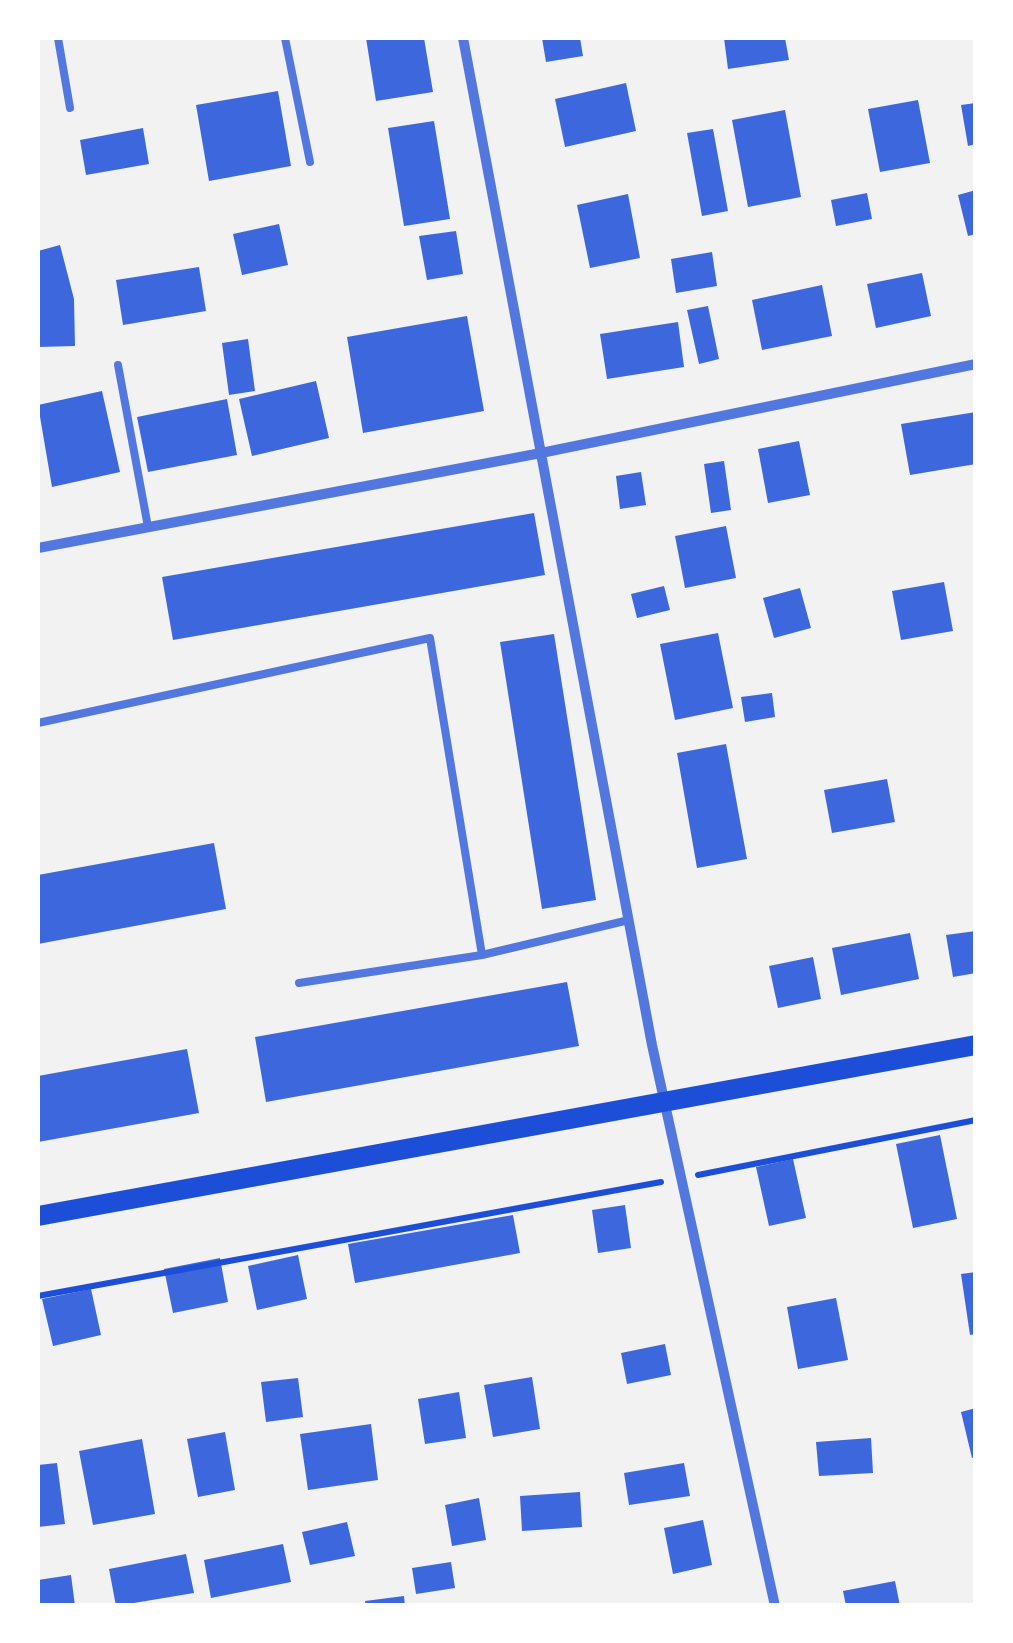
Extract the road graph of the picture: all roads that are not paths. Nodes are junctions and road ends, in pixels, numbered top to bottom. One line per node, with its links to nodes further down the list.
1 (58, 38): 4 (lane)
2 (285, 38): 5 (lane)
3 (463, 38): 8 (street)
4 (70, 108)
5 (310, 162)
6 (976, 364): 8 (street)
7 (118, 365): 9 (lane)
8 (541, 453): 9 (street); 12 (street)
9 (148, 527): 10 (street)
10 (38, 548)
11 (38, 723): 13 (lane)
12 (628, 920): 13 (lane); 16 (street)
13 (482, 955): 14 (lane)
14 (299, 983)
15 (976, 1044): 16 (main road)
16 (664, 1102): 17 (main road); 18 (street)
17 (38, 1216)
18 (775, 1606)

